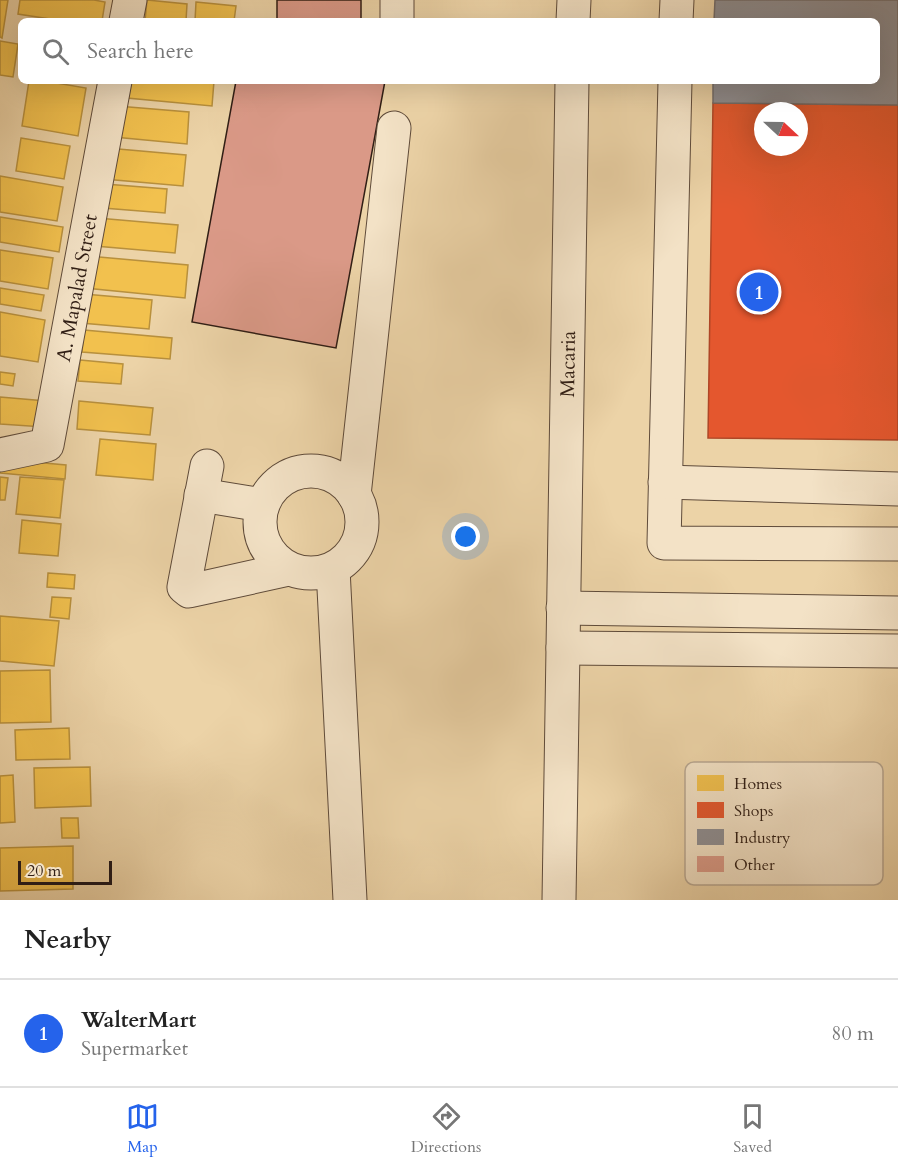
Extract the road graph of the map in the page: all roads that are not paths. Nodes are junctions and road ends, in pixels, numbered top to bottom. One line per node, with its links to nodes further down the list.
1 (130, 0): 5 (street)
2 (397, 0): 6 (street)
3 (574, 0): 7 (street)
4 (677, 0): 8 (street)
5 (127, 18)
6 (397, 18)
7 (573, 18)
8 (676, 18)
9 (114, 84): 13 (street, A. Mapalad Street)
10 (572, 84): 21 (street, Macaria)
11 (675, 84): 14 (street)
12 (394, 128): 16 (street)
13 (0, 455)
14 (665, 482): 15 (street); 18 (street)
15 (898, 489)
16 (354, 495): 17 (street); 20 (street)
17 (262, 505): 19 (street); 19 (street)
18 (898, 544)
19 (289, 569): 20 (street)
20 (333, 569): 25 (street)
21 (563, 608): 22 (street); 23 (street, Macaria)
22 (898, 613)
23 (563, 648): 24 (street); 26 (street, Macaria)
24 (898, 651)
25 (350, 900)
26 (559, 900)

